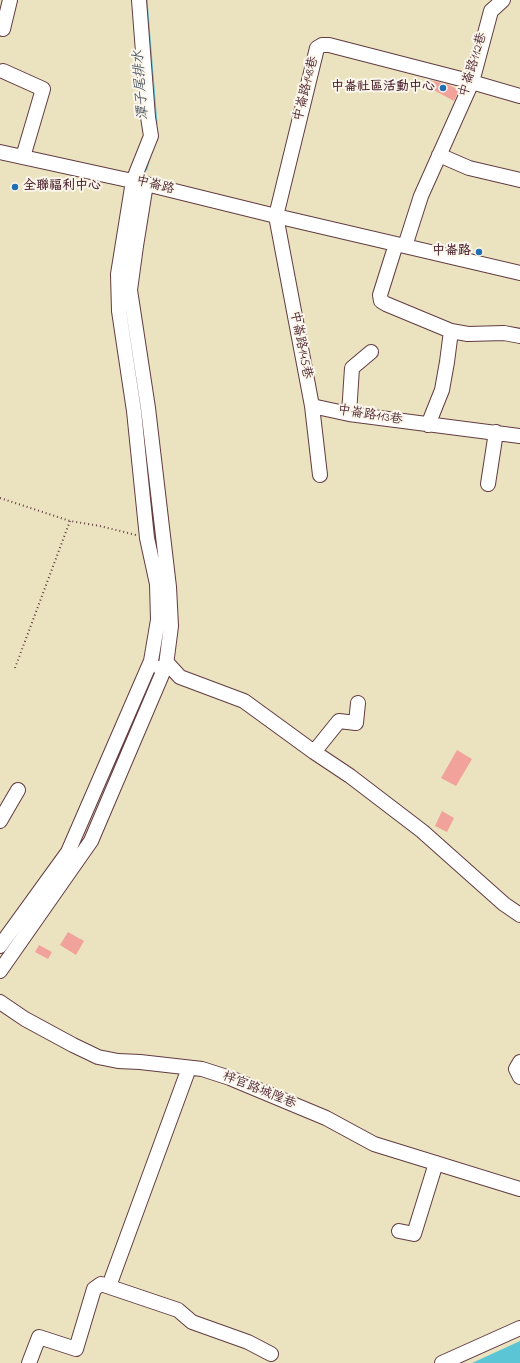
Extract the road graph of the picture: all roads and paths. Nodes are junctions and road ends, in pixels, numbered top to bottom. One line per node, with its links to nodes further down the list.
1 (10, 0): 4 (street)
2 (139, 0): 12 (street)
3 (503, 0): 6 (street, 中崙路112巷)
4 (3, 29)
5 (3, 71): 10 (street)
6 (472, 82): 7 (street); 9 (street, 中崙路112巷); 13 (street, 中崙路148巷)
7 (520, 96)
8 (0, 152): 10 (street, 中崙路)
9 (439, 155): 11 (street); 14 (street, 中崙路112巷)
10 (23, 157): 12 (street, 中崙路)
11 (520, 180)
12 (140, 183): 13 (street, 中崙路); 20 (street)
13 (276, 216): 14 (street, 中崙路); 19 (street, 中崙路145巷)
14 (400, 245): 15 (street, 中崙路); 16 (street)
15 (520, 273)
16 (451, 331): 17 (street); 22 (street)
17 (520, 336)
18 (372, 352): 21 (street)
19 (312, 406): 21 (street, 中崙路113巷); 25 (street, 中崙路145巷)
20 (141, 409): 29 (street); 30 (street)
21 (349, 414): 22 (street, 中崙路113巷)
22 (428, 425): 23 (street, 中崙路113巷)
23 (496, 432): 24 (street, 中崙路113巷); 26 (street)
24 (520, 436)
25 (320, 475)
26 (488, 484)
27 (0, 498): 28 (path)
28 (70, 521): 29 (path); 31 (path)
29 (147, 538): 30 (street)
30 (158, 665): 33 (street); 36 (street)
31 (15, 668)
32 (358, 703): 33 (street)
33 (314, 752): 37 (street)
34 (18, 790): 35 (street)
35 (0, 821)
36 (83, 838): 38 (street); 39 (street)
37 (520, 915)
38 (0, 946)
39 (0, 971)
40 (0, 1002): 42 (street, 梓官路城隍巷)
41 (520, 1062): 43 (street)
42 (189, 1068): 44 (street, 梓官路城隍巷); 47 (street)
43 (520, 1077)
44 (436, 1163): 45 (street, 梓官路城隍巷); 46 (street)
45 (520, 1189)
46 (399, 1231)
47 (109, 1286): 49 (street); 50 (street)
48 (520, 1328): 51 (street)
49 (271, 1354)
50 (29, 1363)
51 (442, 1363)

